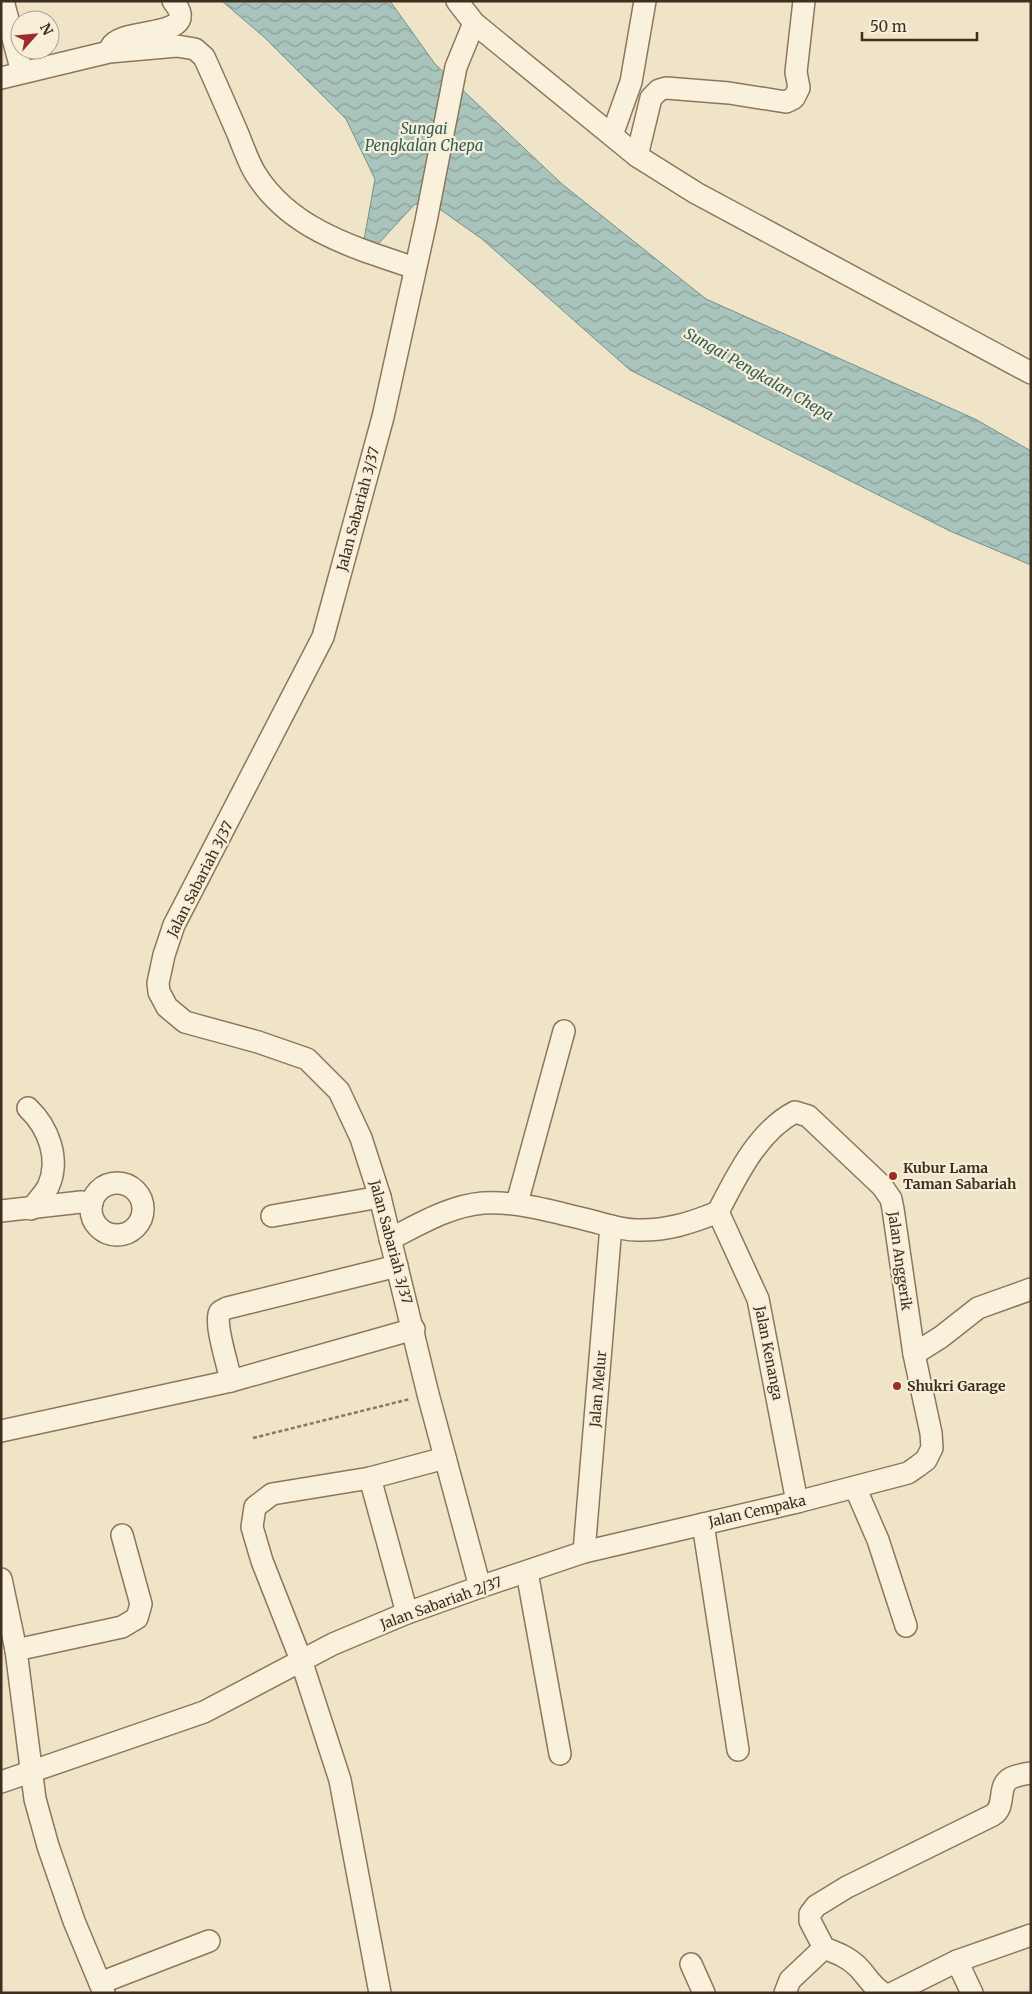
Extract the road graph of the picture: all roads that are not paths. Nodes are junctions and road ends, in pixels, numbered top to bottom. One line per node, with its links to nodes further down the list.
1 (3, 1): 8 (street)
2 (173, 1): 7 (street)
3 (458, 1): 6 (street)
4 (645, 1): 10 (street)
5 (804, 1): 11 (street)
6 (474, 23): 10 (street); 12 (street, Jalan Sabariah 3/37)
7 (109, 52): 8 (street); 12 (street)
8 (22, 72): 9 (street)
9 (1, 78)
10 (612, 136): 11 (street)
11 (637, 156): 13 (street)
12 (415, 268): 16 (street, Jalan Sabariah 3/37)
13 (1031, 374)
14 (564, 1032): 18 (street)
15 (28, 1108): 19 (street)
16 (380, 1197): 22 (street); 24 (street, Jalan Sabariah 3/37)
17 (92, 1203): 19 (street)
18 (516, 1203): 23 (street); 24 (street)
19 (32, 1209): 20 (street)
20 (1, 1211)
21 (718, 1212): 23 (street); 28 (street, Jalan Anggerik); 35 (street, Jalan Kenanga)
22 (272, 1216)
23 (611, 1226): 38 (street, Jalan Melur)
24 (390, 1239): 25 (street, Jalan Sabariah 3/37)
25 (397, 1266): 27 (street, Jalan Sabariah 3/37); 29 (street)
26 (1031, 1288): 28 (street)
27 (414, 1329): 29 (street); 31 (street, Jalan Sabariah 3/37)
28 (914, 1354): 32 (street, Jalan Anggerik)
29 (231, 1381): 30 (street)
30 (1, 1431)
31 (445, 1458): 33 (street); 41 (street, Jalan Sabariah 3/37)
32 (926, 1460): 34 (street, Jalan Cempaka)
33 (370, 1478): 42 (street); 45 (street)
34 (854, 1487): 35 (street, Jalan Cempaka); 43 (street)
35 (798, 1502): 36 (street, Jalan Cempaka)
36 (704, 1524): 38 (street, Jalan Cempaka); 46 (street)
37 (122, 1535): 44 (street)
38 (584, 1552): 39 (street, Jalan Sabariah 2/37)
39 (527, 1572): 41 (street, Jalan Sabariah 2/37); 47 (street)
40 (1, 1579): 44 (street)
41 (480, 1587): 42 (street, Jalan Sabariah 2/37)
42 (407, 1613): 45 (street, Jalan Sabariah 2/37)
43 (906, 1626)
44 (16, 1650): 48 (street)
45 (301, 1660): 48 (street, Jalan Sabariah 2/37); 57 (street)
46 (738, 1750)
47 (560, 1754)
48 (32, 1772): 50 (street, Jalan Sabariah 2/37); 56 (street)
49 (1031, 1773): 53 (street)
50 (1, 1782)
51 (1031, 1935): 54 (street)
52 (208, 1941): 56 (street)
53 (824, 1948): 59 (street); 60 (street)
54 (957, 1961): 61 (street); 62 (street)
55 (691, 1964): 58 (street)
56 (102, 1988)
57 (380, 1993)
58 (704, 1993)
59 (785, 1993)
60 (884, 1993)
61 (893, 1993)
62 (972, 1993)

